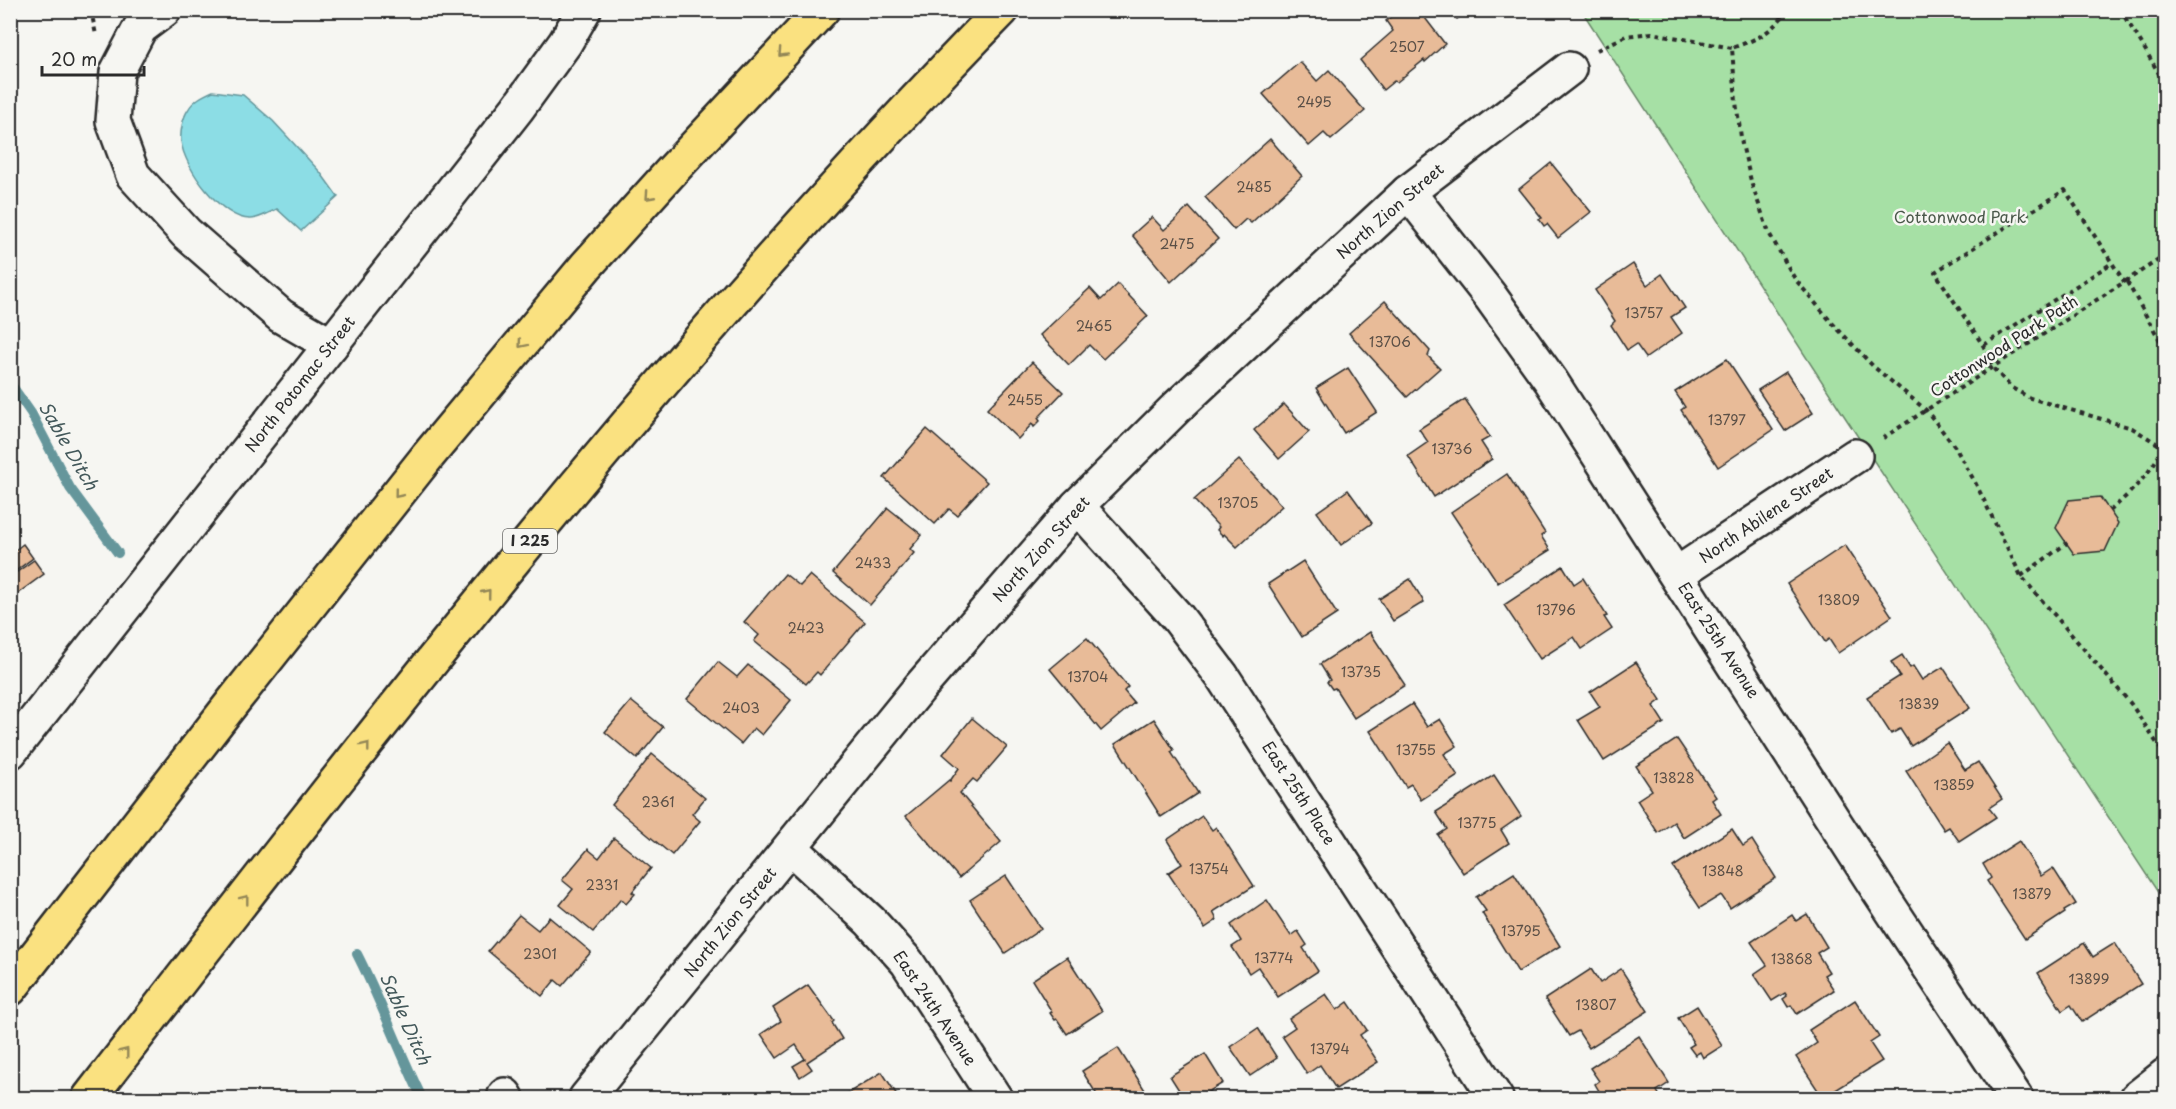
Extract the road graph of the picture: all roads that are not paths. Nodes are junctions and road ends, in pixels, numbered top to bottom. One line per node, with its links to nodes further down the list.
1 (164, 10): 7 (street)
2 (584, 10): 7 (street, North Potomac Street)
3 (822, 10): 13 (highway, one-way to 13)
4 (1002, 10): 15 (highway, I 225, one-way to 4)
5 (1569, 69): 6 (street, North Zion Street)
6 (1408, 192): 9 (street, North Zion Street); 10 (street, East 25th Avenue)
7 (331, 345): 11 (street, North Potomac Street)
8 (1855, 456): 10 (street, North Abilene Street)
9 (1077, 506): 12 (street, North Zion Street); 18 (street, East 25th Place)
10 (1677, 574): 19 (street, East 25th Avenue)
11 (10, 752)
12 (791, 848): 16 (street, North Zion Street); 17 (street, East 24th Avenue)
13 (10, 989)
14 (2166, 1075): 20 (street)
15 (89, 1098)
16 (586, 1098)
17 (995, 1098)
18 (1496, 1098)
19 (2016, 1098)
20 (2137, 1098)

